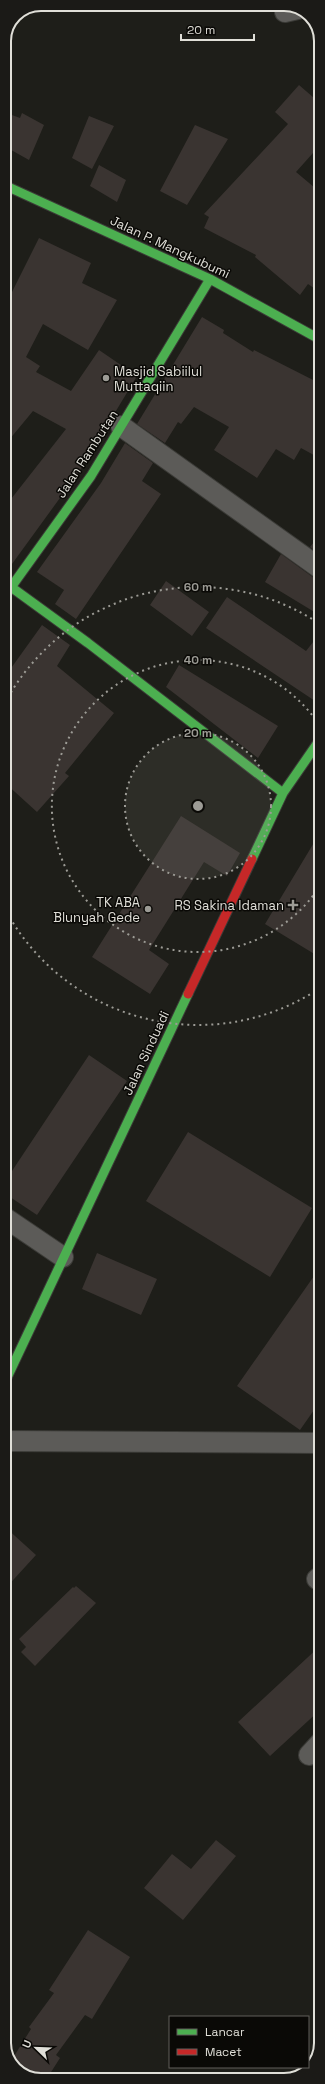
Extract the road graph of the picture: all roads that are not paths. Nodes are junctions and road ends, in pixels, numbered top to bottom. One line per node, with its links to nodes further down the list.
1 (11, 188): 2 (street, Jalan P. Mangkubumi)
2 (210, 279): 3 (street, Jalan P. Mangkubumi); 4 (street, Jalan Rambutan)
3 (314, 336)
4 (121, 426): 5 (street); 6 (street, Jalan Rambutan)
5 (314, 564)
6 (11, 587): 8 (street)
7 (314, 748): 8 (street, Jalan Sinduadi)
8 (283, 793): 10 (street, Jalan Sinduadi)
9 (11, 1222): 10 (street)
10 (63, 1257): 11 (street, Jalan Sinduadi)
11 (11, 1369)
12 (11, 1441): 13 (street)
13 (314, 1443)

